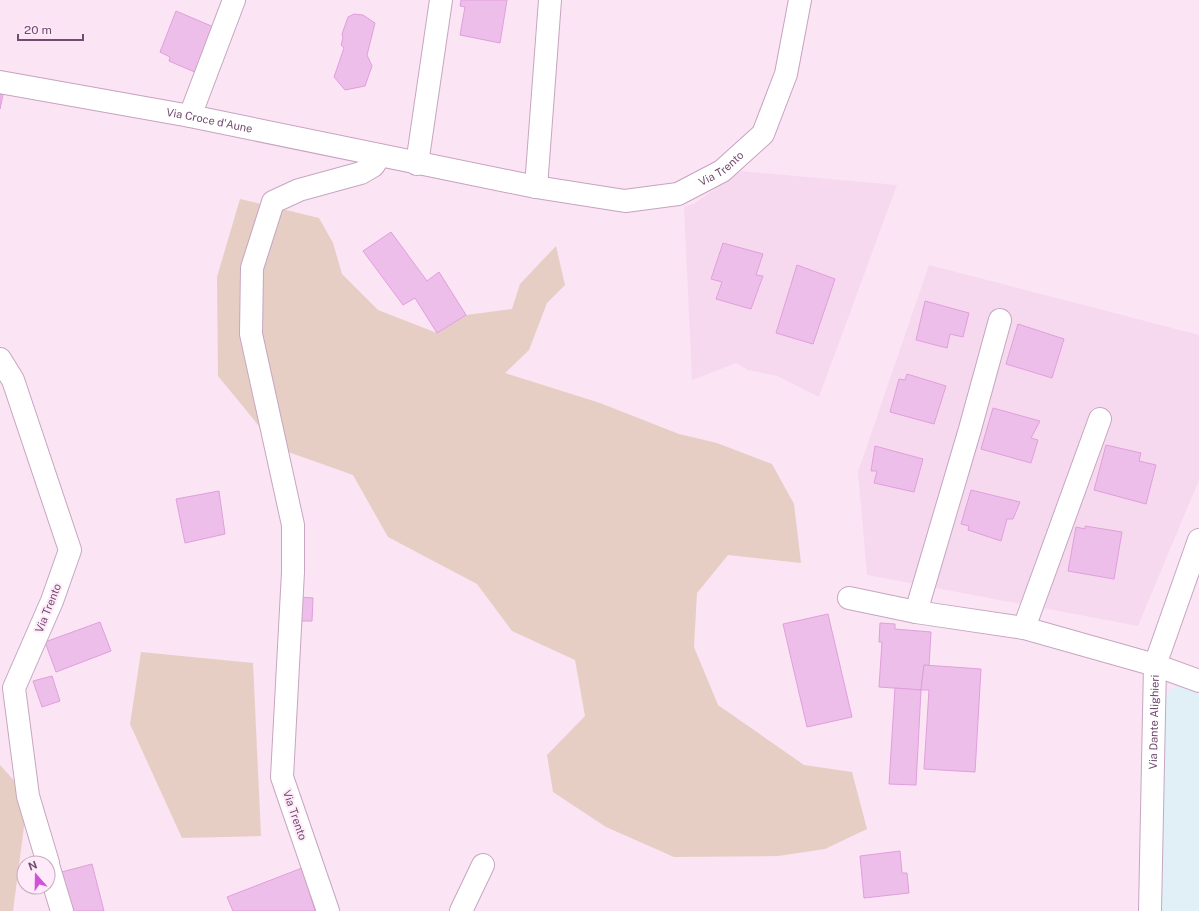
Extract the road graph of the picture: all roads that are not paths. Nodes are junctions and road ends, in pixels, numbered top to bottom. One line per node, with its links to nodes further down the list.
1 (234, 0): 6 (street)
2 (441, 0): 8 (street)
3 (550, 0): 9 (street)
4 (800, 0): 9 (street, Via Trento)
5 (0, 82): 6 (street, Via Croce d'Aune)
6 (190, 116): 7 (street, Via Croce d'Aune)
7 (380, 156): 8 (street, Via Croce d'Aune); 23 (street, Via Trento)
8 (418, 164): 9 (street, Via Trento)
9 (536, 187)
10 (1000, 320): 15 (street)
11 (0, 359): 19 (street, Via Trento)
12 (1100, 419): 16 (street)
13 (1199, 540): 17 (street, Via Dante Alighieri)
14 (849, 598): 15 (street)
15 (916, 612): 16 (street)
16 (1024, 628): 17 (street)
17 (1155, 665): 18 (street); 25 (street, Via Dante Alighieri)
18 (1199, 682)
19 (45, 855)
20 (483, 865): 24 (street)
21 (56, 891): 22 (street, Via Trento)
22 (62, 911)
23 (328, 911)
24 (461, 911)
25 (1150, 911)

